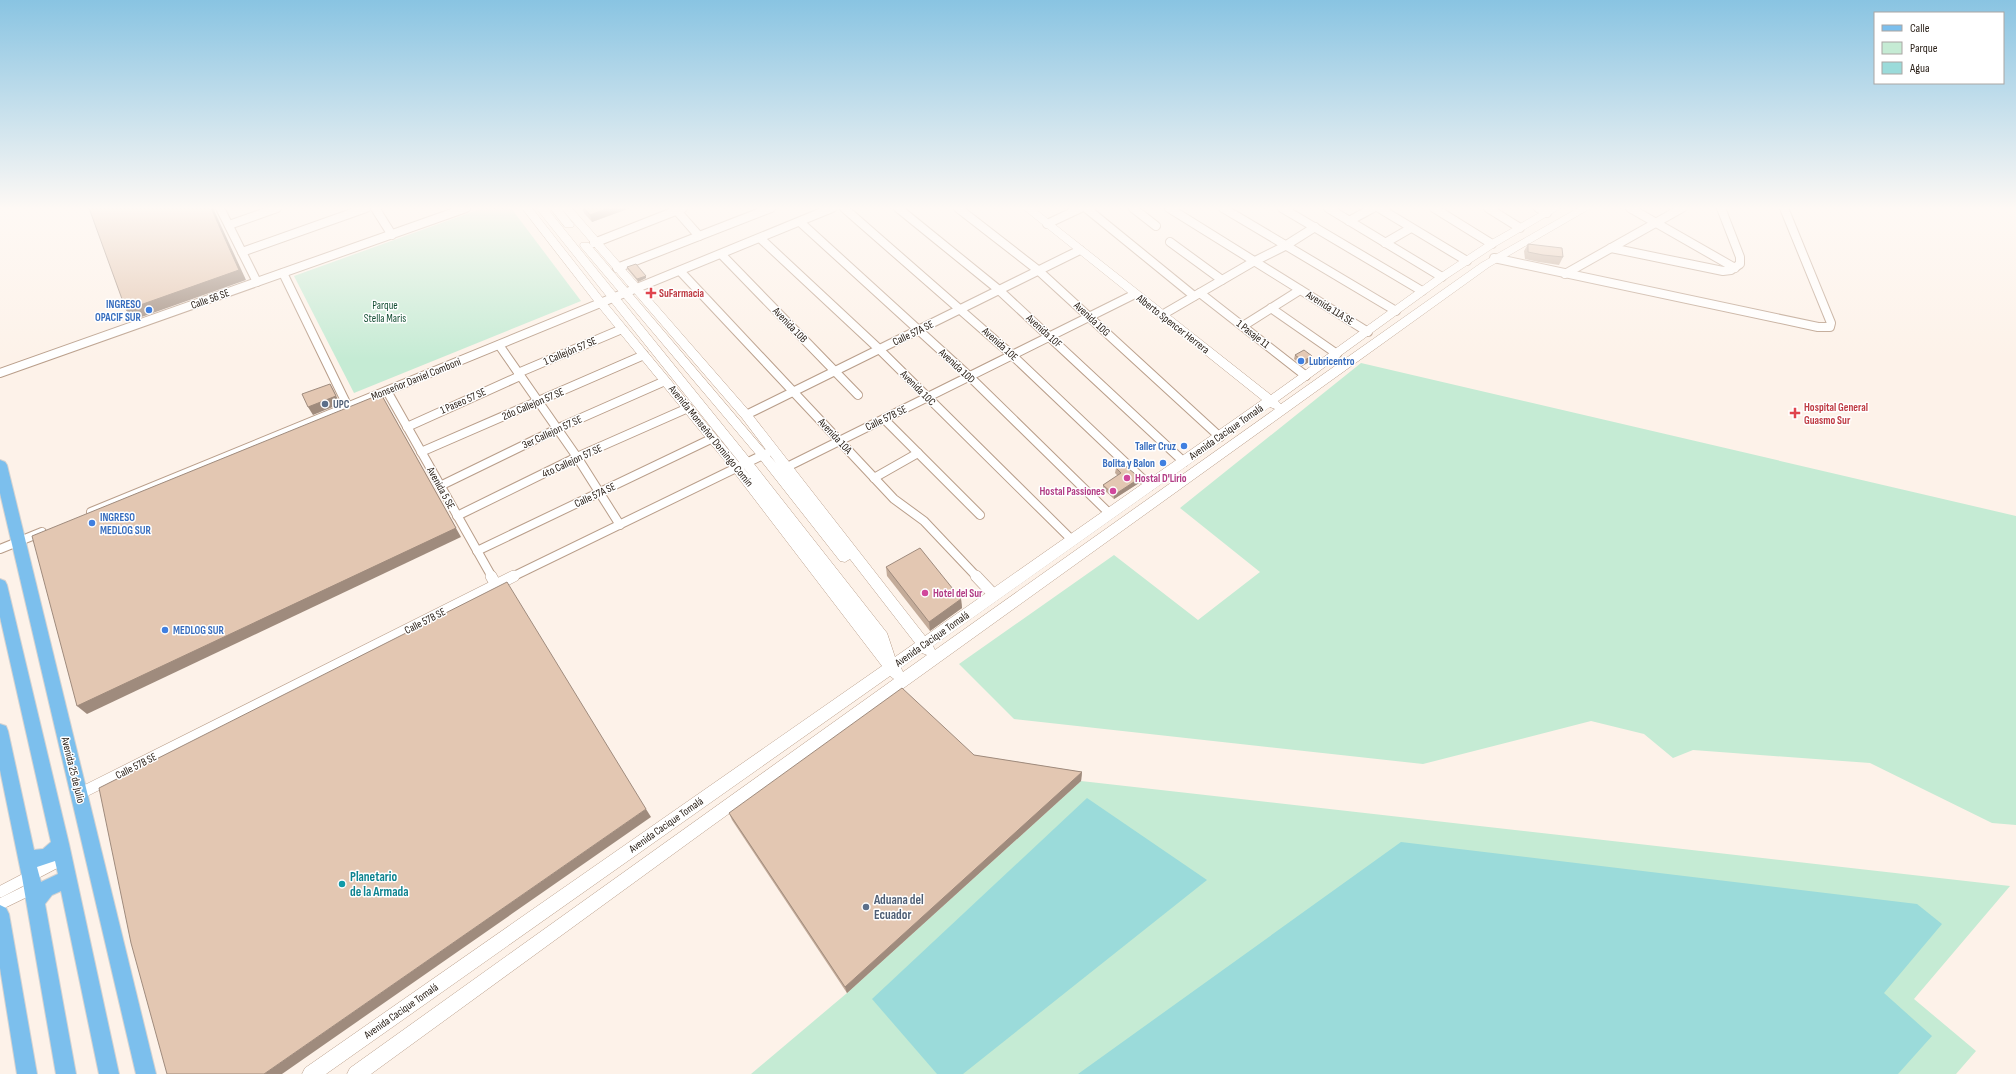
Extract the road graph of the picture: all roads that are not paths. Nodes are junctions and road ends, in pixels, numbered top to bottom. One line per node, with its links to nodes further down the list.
1 (245, 258): 42 (street)
2 (327, 258): 38 (street, Calle 56 SE)
3 (566, 258): 49 (main road, Avenida Monseñor Domingo Comín)
4 (590, 258): 46 (main road, Avenida Monseñor Domingo Comín)
5 (596, 258): 46 (main road, Avenida Monseñor Domingo Comín)
6 (608, 258): 34 (main road, Avenida Monseñor Domingo Comín)
7 (642, 258): 34 (street)
8 (714, 258): 36 (street, Monseñor Daniel Comboni)
9 (725, 258): 65 (street, Avenida 10B)
10 (782, 258): 61 (street, Avenida 10C)
11 (840, 258): 57 (street, Avenida 10D)
12 (902, 258): 51 (street, Avenida 10E)
13 (960, 258): 43 (street, Avenida 10F)
14 (1022, 258): 37 (street, Avenida 10G)
15 (1064, 258): 37 (street, Calle 57A SE)
16 (1090, 258): 47 (main road, Alberto Spencer Herrera)
17 (1150, 258): 48 (street, 1 Pasaje 11)
18 (1192, 258): 41 (street)
19 (1247, 258): 33 (street, Avenida 11A SE)
20 (1261, 258): 33 (street)
21 (1305, 258): 52 (street)
22 (1367, 258): 45 (street)
23 (1410, 258): 40 (street)
24 (1462, 258): 32 (street)
25 (1471, 258): 32 (main road, Avenida Cacique Tomalá)
26 (1494, 258): 39 (street); 79 (main road, Avenida Cacique Tomalá)
27 (1593, 258): 39 (street)
28 (1660, 258): 35 (street)
29 (1718, 258): 35 (street)
30 (1740, 258): 35 (street)
31 (1804, 258): 39 (street)
32 (1467, 261): 40 (main road, Avenida Cacique Tomalá)
33 (1253, 262): 41 (street); 44 (street, Avenida 11A SE)
34 (617, 268): 46 (main road, Avenida Monseñor Domingo Comín)
35 (1735, 268)
36 (680, 271): 46 (street, Monseñor Daniel Comboni); 72 (street, Avenida 10A)
37 (1039, 271): 43 (street, Calle 57A SE); 54 (street, Avenida 10G)
38 (283, 274): 42 (street, Calle 56 SE); 77 (street)
39 (1565, 274)
40 (1442, 277): 45 (main road, Avenida Cacique Tomalá)
41 (1222, 280): 48 (street)
42 (257, 282): 66 (street, Calle 56 SE)
43 (999, 290): 51 (street, Calle 57A SE); 59 (street, Avenida 10F)
44 (1300, 290): 50 (street); 58 (street, Avenida 11A SE)
45 (1422, 291): 52 (main road, Avenida Cacique Tomalá)
46 (625, 294): 49 (street, Monseñor Daniel Comboni); 80 (main road, Avenida Monseñor Domingo Comín); 88 (main road, Avenida Monseñor Domingo Comín); 93 (main road, Avenida Monseñor Domingo Comín)
47 (1135, 294): 53 (main road, Alberto Spencer Herrera); 54 (street, Calle 57B SE)
48 (1197, 295): 53 (street); 55 (street, 1 Pasaje 11)
49 (601, 304): 56 (main road, Avenida Monseñor Domingo Comín); 60 (street, Monseñor Daniel Comboni)
50 (1271, 308): 55 (street); 62 (street)
51 (961, 309): 57 (street, Calle 57A SE); 64 (street, Avenida 10E)
52 (1396, 312): 58 (main road, Avenida Cacique Tomalá)
53 (1162, 315): 75 (main road, Alberto Spencer Herrera)
54 (1089, 317): 59 (street, Calle 57B SE); 84 (street, Avenida 10G)
55 (1243, 326): 69 (street, 1 Pasaje 11)
56 (622, 329): 63 (main road, Avenida Monseñor Domingo Comín); 67 (street, 1 Callejón 57 SE)
57 (919, 330): 61 (street, Calle 57A SE); 68 (street, Avenida 10D)
58 (1368, 332): 62 (main road, Avenida Cacique Tomalá)
59 (1050, 336): 64 (street, Calle 57B SE); 91 (street, Avenida 10F)
60 (499, 345): 67 (street); 71 (street, Monseñor Daniel Comboni)
61 (879, 349): 65 (street, Calle 57A SE); 74 (street, Avenida 10C)
62 (1337, 354): 69 (main road, Avenida Cacique Tomalá)
63 (644, 355): 70 (main road, Avenida Monseñor Domingo Comín); 76 (street, 2do Callejon 57 SE)
64 (1012, 355): 68 (street, Calle 57B SE); 97 (street, Avenida 10E)
65 (835, 371): 72 (street, Calle 57A SE); 73 (street, Avenida 10B)
66 (0, 374)
67 (519, 374): 76 (street); 82 (street, 1 Paseo 57 SE)
68 (969, 376): 74 (street, Calle 57B SE); 99 (street, Avenida 10D)
69 (1306, 376): 75 (main road, Avenida Cacique Tomalá)
70 (665, 381): 78 (main road, Avenida Monseñor Domingo Comín); 83 (street, 3er Callejon 57 SE)
71 (387, 391): 77 (street, Monseñor Daniel Comboni); 82 (street, Avenida 5 SE)
72 (794, 391): 80 (street, Calle 57A SE); 86 (street, Avenida 10A)
73 (858, 395)
74 (928, 397): 81 (street, Calle 57B SE); 105 (street, Avenida 10C)
75 (1271, 401): 79 (main road, Alberto Spencer Herrera); 84 (main road, Avenida Cacique Tomalá)
76 (538, 402): 83 (street); 87 (street, 2do Callejon 57 SE)
77 (348, 407): 100 (street, Monseñor Daniel Comboni)
78 (688, 408): 85 (main road, Avenida Monseñor Domingo Comín); 90 (street, 4to Callejon 57 SE)
79 (1282, 410): 113 (main road, Avenida Cacique Tomalá)
80 (746, 415): 88 (main road, Avenida Monseñor Domingo Comín)
81 (884, 419): 86 (street, Calle 57B SE); 89 (street)
82 (406, 426): 87 (street, Avenida 5 SE)
83 (557, 429): 90 (street); 96 (street, 3er Callejon 57 SE)
84 (1220, 437): 91 (main road, Avenida Cacique Tomalá)
85 (713, 438): 93 (main road, Avenida Monseñor Domingo Comín); 98 (street, Calle 57A SE)
86 (839, 441): 94 (street, Calle 57B SE); 95 (street, Avenida 10A)
87 (421, 452): 96 (street, Avenida 5 SE)
88 (768, 452): 93 (street, Calle 57B SE); 94 (main road, Avenida Monseñor Domingo Comín); 112 (main road, Avenida Monseñor Domingo Comín)
89 (918, 453): 95 (street); 102 (street)
90 (577, 457): 98 (street); 101 (street, 4to Callejon 57 SE)
91 (1184, 462): 97 (main road, Avenida Cacique Tomalá)
92 (0, 465): 106 (main road, Avenida 25 de Julio)
93 (742, 466): 103 (street, Calle 57B SE); 114 (main road, Avenida Monseñor Domingo Comín)
94 (787, 467): 112 (main road, Avenida Monseñor Domingo Comín)
95 (874, 478): 111 (street, Avenida 10A)
96 (440, 486): 101 (street, Avenida 5 SE)
97 (1150, 486): 99 (main road, Avenida Cacique Tomalá)
98 (599, 494): 103 (street); 108 (street, Calle 57A SE)
99 (1110, 514): 105 (main road, Avenida Cacique Tomalá)
100 (80, 516)
101 (457, 516): 108 (street, Avenida 5 SE)
102 (980, 516)
103 (620, 525): 110 (street, Calle 57B SE)
104 (52, 528): 106 (street)
105 (1072, 540): 111 (main road, Avenida Cacique Tomalá)
106 (18, 542): 107 (street); 117 (main road, Avenida 25 de Julio)
107 (0, 549)
108 (477, 551): 110 (street, Avenida 5 SE)
109 (0, 585): 119 (main road)
110 (496, 585): 117 (street, Calle 57B SE)
111 (994, 595): 112 (main road, Avenida Cacique Tomalá)
112 (924, 644): 113 (main road, Avenida Monseñor Domingo Comín); 114 (main road, Avenida Cacique Tomalá)
113 (934, 658): 115 (main road, Avenida Cacique Tomalá)
114 (892, 667): 115 (main road, Avenida Monseñor Domingo Comín); 128 (main road, Avenida Cacique Tomalá)
115 (904, 681): 129 (main road, Avenida Cacique Tomalá)
116 (0, 731): 118 (main road)
117 (79, 794): 127 (main road, Avenida 25 de Julio)
118 (26, 854): 119 (main road); 120 (main road)
119 (64, 864): 120 (street); 120 (main road); 126 (main road)
120 (33, 888): 121 (street); 122 (street); 125 (main road)
121 (0, 892)
122 (0, 904)
123 (0, 914): 124 (main road)
124 (27, 1074)
125 (66, 1074)
126 (109, 1074)
127 (146, 1074)
128 (311, 1074)
129 (356, 1074)

